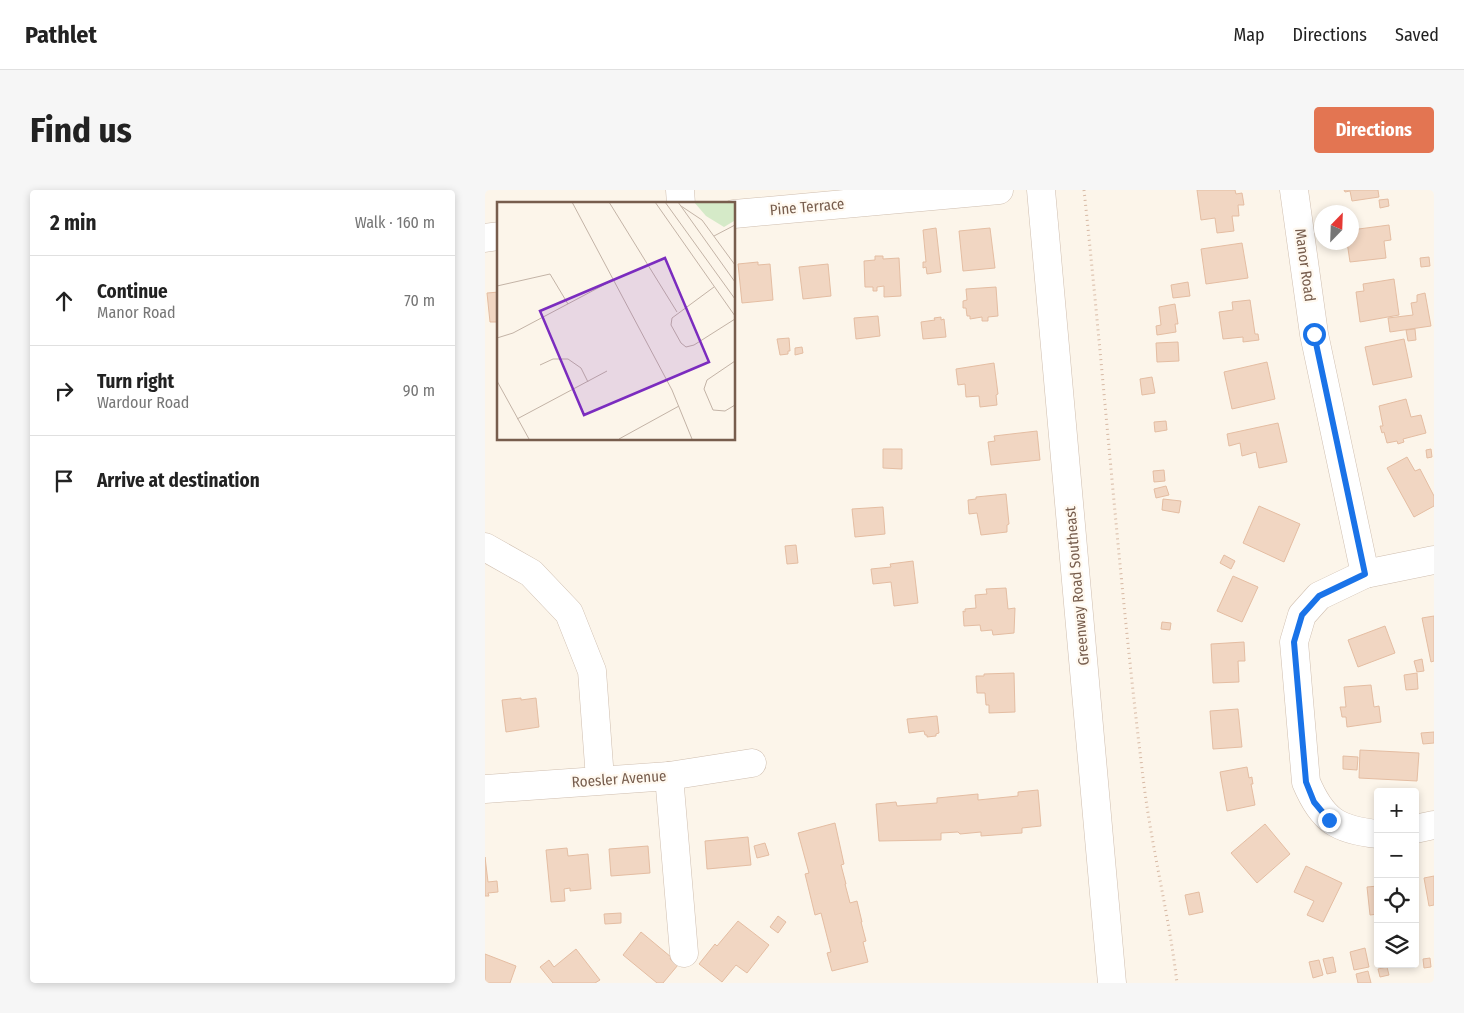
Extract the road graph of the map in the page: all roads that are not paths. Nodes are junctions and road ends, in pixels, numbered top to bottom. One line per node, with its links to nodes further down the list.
1 (999, 190): 4 (street, Pine Terrace)
2 (1041, 190): 16 (street, Greenway Road Southeast)
3 (1294, 190): 7 (street, Manor Road)
4 (735, 214)
5 (485, 547): 10 (street)
6 (1434, 560): 7 (street)
7 (1365, 574): 14 (street)
8 (752, 763): 9 (street, Roesler Avenue)
9 (669, 776): 10 (street, Roesler Avenue); 15 (street)
10 (600, 780): 11 (street, Roesler Avenue)
11 (485, 789)
12 (1434, 825): 13 (street)
13 (1419, 828)
14 (1374, 834)
15 (684, 953)
16 (1112, 983)

